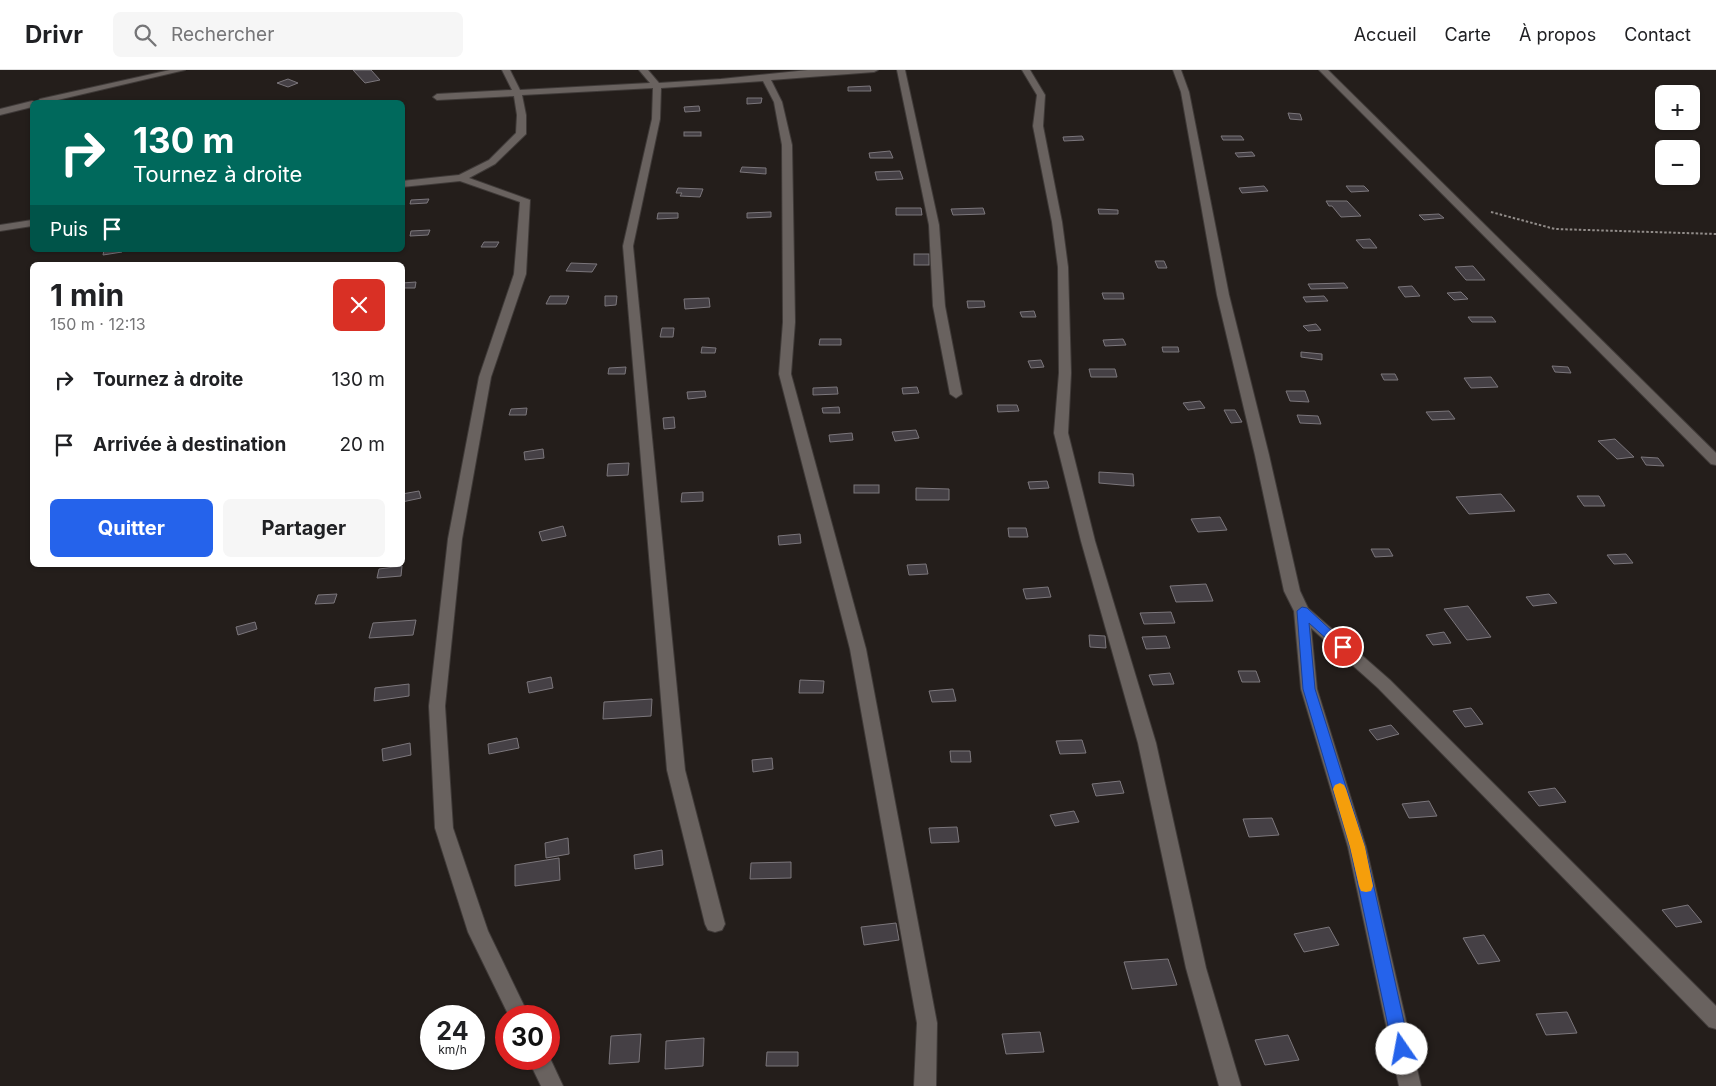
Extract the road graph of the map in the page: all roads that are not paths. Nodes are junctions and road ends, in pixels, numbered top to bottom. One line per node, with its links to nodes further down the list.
1 (181, 70): 14 (street)
2 (506, 70): 12 (street)
3 (643, 70): 11 (street)
4 (874, 70): 9 (street)
5 (901, 70): 21 (street)
6 (1026, 70): 30 (street)
7 (1177, 70): 23 (street)
8 (1323, 70): 22 (street)
9 (813, 71): 10 (street)
10 (765, 77): 11 (street); 29 (street)
11 (657, 86): 12 (street); 24 (street)
12 (517, 92): 13 (street); 17 (street)
13 (437, 97)
14 (49, 100)
15 (30, 104): 16 (street)
16 (0, 112)
17 (461, 178): 18 (street); 25 (street)
18 (405, 184)
19 (30, 222): 20 (street)
20 (0, 228)
21 (956, 394)
22 (1716, 461)
23 (1302, 611): 26 (street); 31 (street)
24 (715, 924)
25 (514, 1005)
26 (1716, 1020)
27 (544, 1070): 28 (street)
28 (552, 1086)
29 (926, 1086)
30 (1230, 1086)
31 (1410, 1086)

